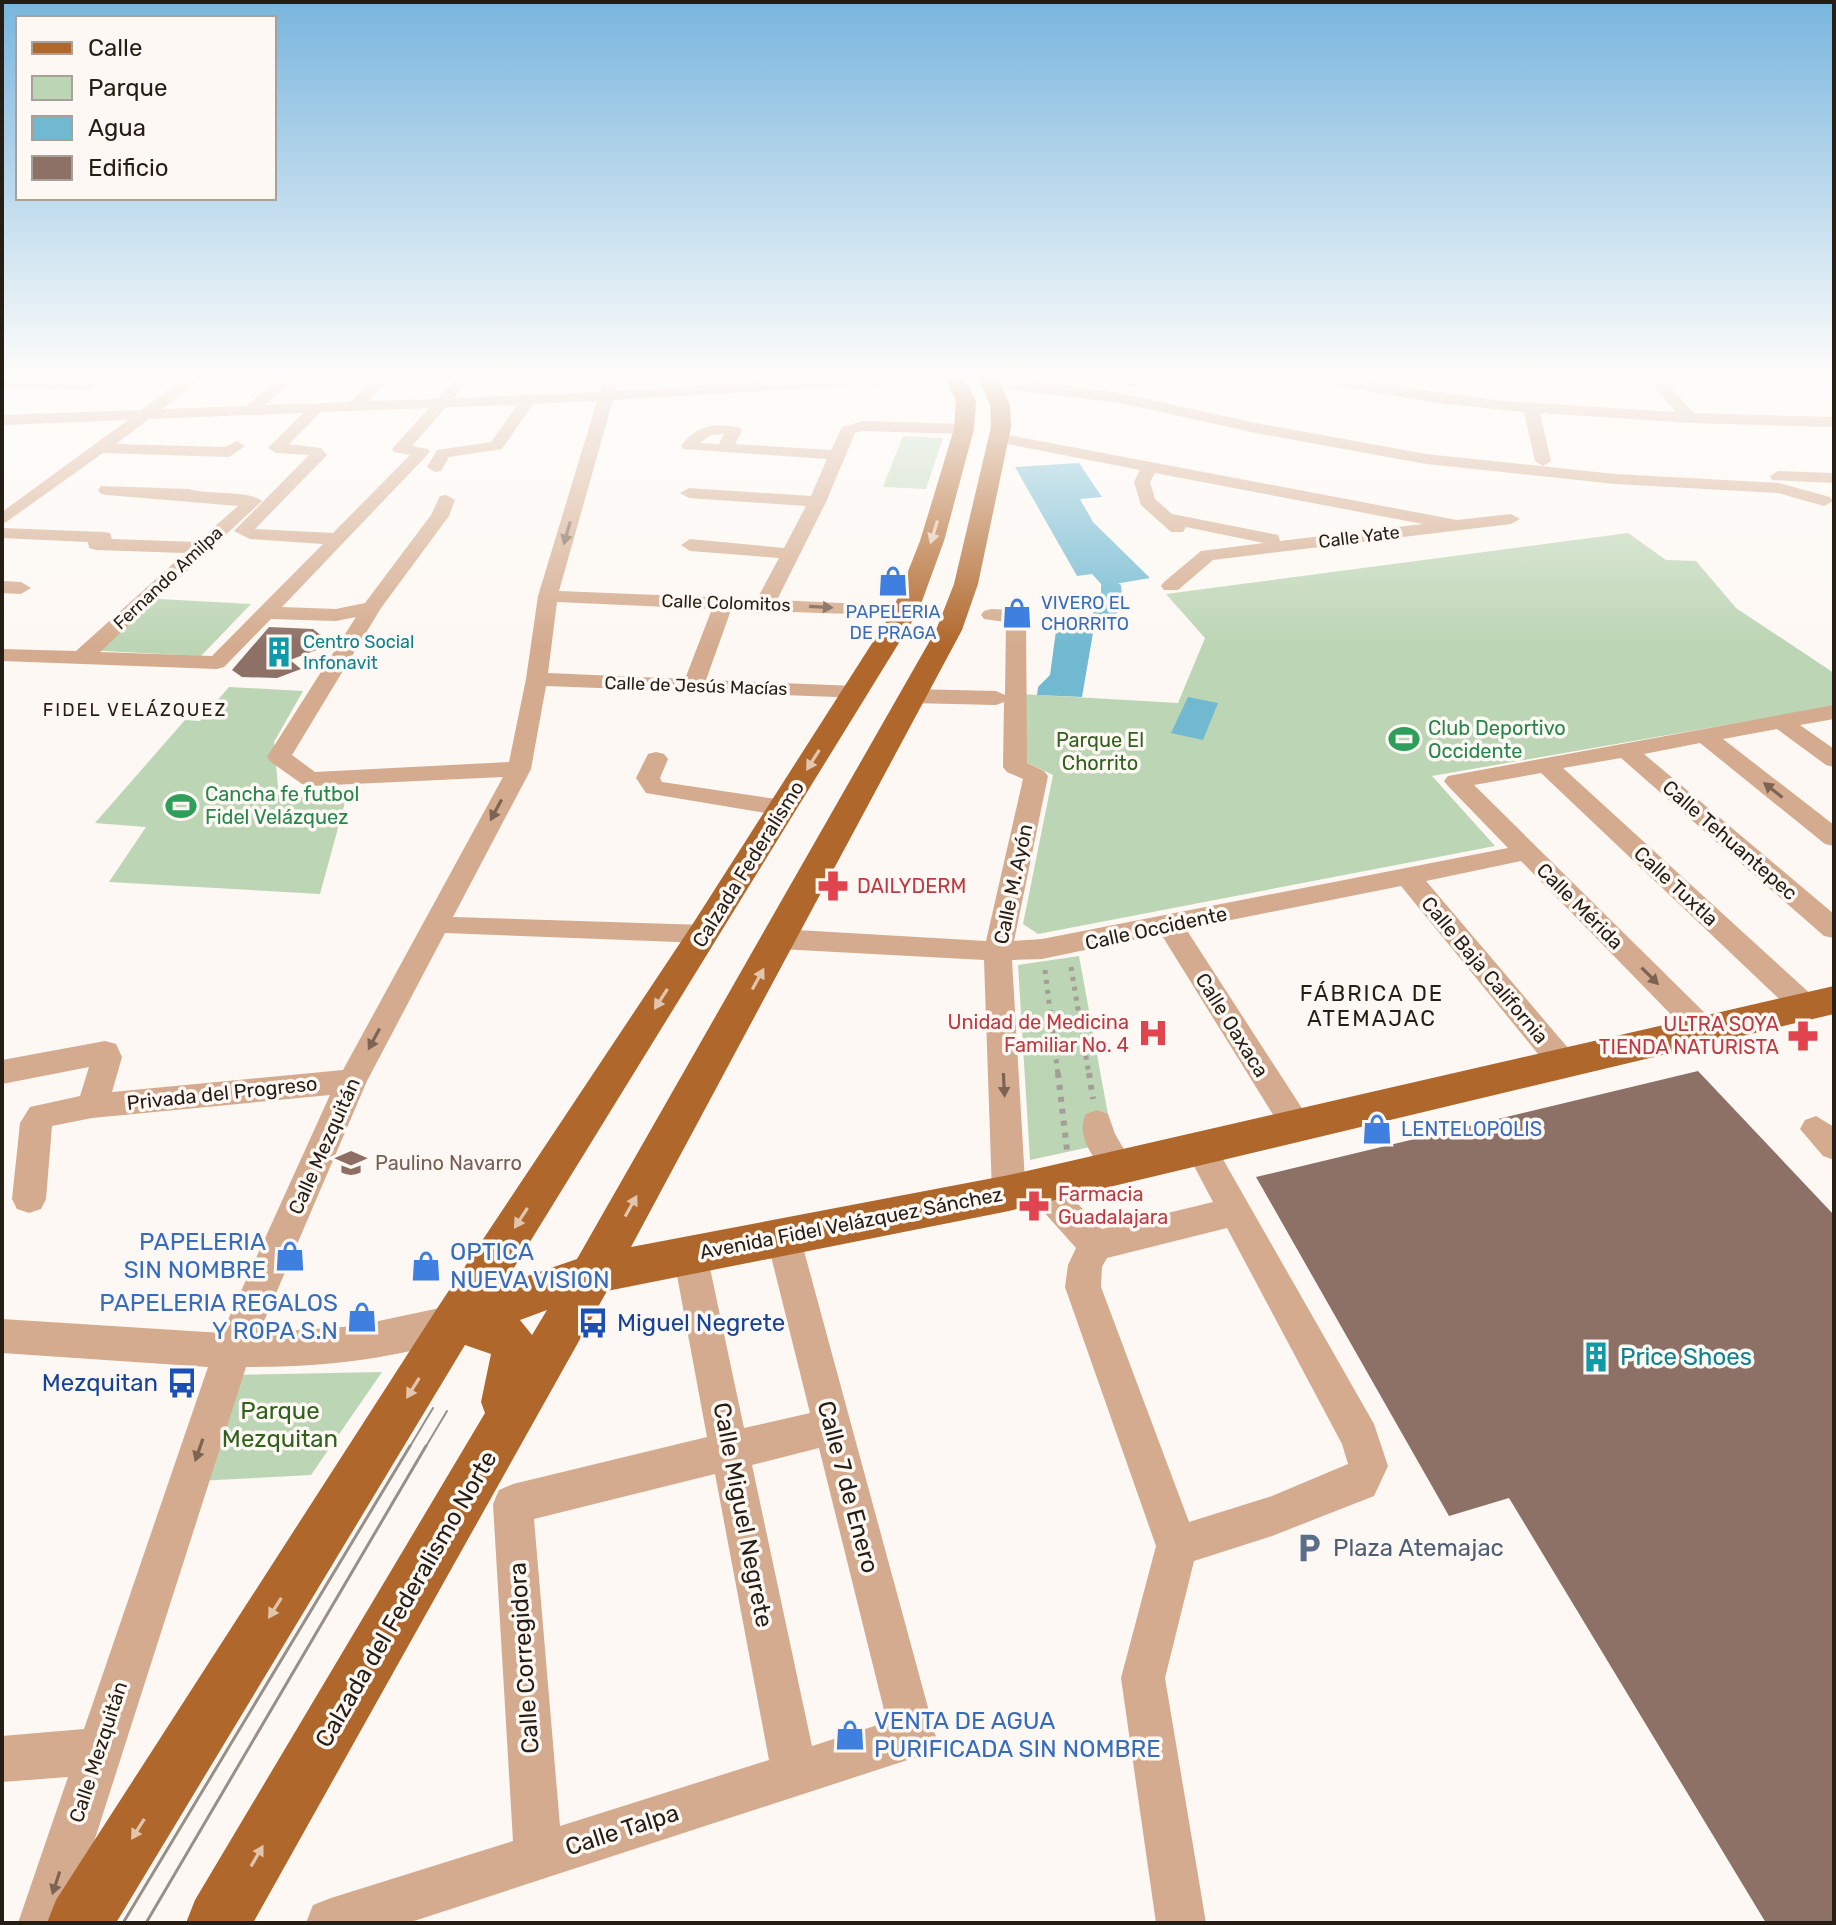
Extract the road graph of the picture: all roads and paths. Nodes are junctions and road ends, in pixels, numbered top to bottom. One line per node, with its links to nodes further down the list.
1 (1150, 466): 23 (street)
2 (74, 467): 18 (street)
3 (290, 467): 20 (street, Fernando Amilpa)
4 (307, 467): 28 (street)
5 (408, 467): 28 (street)
6 (586, 467): 35 (street, Calle Mezquitán, one-way to 35)
7 (833, 467): 21 (street)
8 (953, 467): 39 (main road, Calzada Federalismo, one-way to 39)
9 (991, 467): 47 (main road)
10 (1154, 467): 26 (street)
11 (1500, 467): 22 (street)
12 (1609, 467): 13 (street)
13 (1808, 477): 14 (street); 22 (street)
14 (1834, 478)
15 (107, 490): 20 (street)
16 (689, 493): 21 (street)
17 (2, 494): 18 (street)
18 (35, 496): 25 (street)
19 (446, 500): 38 (street)
20 (252, 501): 31 (street, Fernando Amilpa)
21 (817, 502): 32 (street)
22 (1829, 506)
23 (1165, 518): 29 (street); 33 (street)
24 (1511, 519): 26 (street, Calle Yate)
25 (2, 520)
26 (1456, 525): 29 (street, Calle Yate)
27 (2, 533): 31 (street)
28 (337, 539): 40 (street)
29 (1297, 544): 33 (street, Calle Yate)
30 (690, 545): 32 (street)
31 (201, 548): 43 (street, Fernando Amilpa)
32 (791, 554): 37 (street)
33 (1208, 555): 34 (street)
34 (1171, 586)
35 (548, 596): 36 (street, Calle Colomitos); 44 (street, Calle Mezquitán)
36 (724, 603): 37 (street, Calle Colomitos); 45 (street)
37 (765, 604): 39 (street, Calle Colomitos, one-way to 39)
38 (372, 607): 40 (street); 56 (street)
39 (905, 612): 46 (main road, Calzada Federalismo)
40 (266, 613): 43 (street)
41 (991, 615): 67 (street, Calle M. Ayón)
42 (2, 655): 43 (street)
43 (79, 660)
44 (537, 679): 45 (street, Calle de Jesús Macías); 56 (street, Calle Mezquitán)
45 (693, 685): 46 (street, Calle de Jesús Macías)
46 (856, 693): 57 (main road, Calzada Federalismo, one-way to 57)
47 (911, 696): 48 (street); 65 (main road)
48 (996, 698)
49 (1834, 712): 50 (street)
50 (1782, 722): 51 (street); 54 (street)
51 (1705, 736): 52 (street); 58 (street, one-way to 51)
52 (1626, 750): 55 (street); 63 (street, Calle Tehuantepec)
53 (656, 759): 57 (street)
54 (1834, 760)
55 (1546, 765): 59 (street, Calle Mérida); 68 (street, Calle Tuxtla)
56 (519, 769): 72 (street, Calle Mezquitán, one-way to 72)
57 (783, 808): 64 (main road, Calzada Federalismo)
58 (1834, 838)
59 (1527, 852): 60 (street, Calle Occidente); 69 (street, Calle Mérida, one-way to 69)
60 (1408, 877): 61 (street, Calle Occidente); 70 (street, Calle Baja California)
61 (1169, 925): 66 (street, Calle Occidente); 75 (street, Calle Oaxaca)
62 (453, 926): 64 (street)
63 (1834, 929)
64 (704, 934): 86 (main road, Calzada Federalismo, one-way to 86)
65 (780, 939): 67 (street, Calle Occidente); 85 (main road, one-way to 65)
66 (1055, 947): 67 (street, Calle Occidente); 74 (path); 76 (path)
67 (998, 951): 79 (street, Calle M. Ayón, one-way to 79)
68 (1819, 1003): 69 (main road, Avenida Fidel Velázquez Sánchez)
69 (1704, 1030): 70 (main road, Avenida Fidel Velázquez Sánchez)
70 (1563, 1063): 75 (main road, Avenida Fidel Velázquez Sánchez)
71 (2, 1072): 73 (street, Privada del Progreso)
72 (352, 1081): 73 (street, Privada del Progreso); 88 (street, Calle Mezquitán)
73 (92, 1106): 80 (street, Privada del Progreso)
74 (1097, 1123): 78 (street)
75 (1296, 1125): 77 (main road, Avenida Fidel Velázquez Sánchez)
76 (1066, 1139)
77 (1201, 1149): 78 (main road, Avenida Fidel Velázquez Sánchez); 81 (street)
78 (1119, 1168): 79 (main road, Avenida Fidel Velázquez Sánchez)
79 (1024, 1189): 82 (main road, Avenida Fidel Velázquez Sánchez); 83 (street)
80 (29, 1199)
81 (1235, 1211): 83 (street); 92 (street)
82 (783, 1236): 84 (main road, Avenida Fidel Velázquez Sánchez); 89 (street, Calle 7 de Enero)
83 (1096, 1246): 92 (street)
84 (690, 1254): 85 (main road, Avenida Fidel Velázquez Sánchez); 90 (street, Calle Miguel Negrete)
85 (593, 1274): 86 (main road, Avenida Fidel Velázquez Sánchez); 91 (main road, Calzada del Federalismo Norte)
86 (454, 1322): 88 (street, Avenida Fidel Velázquez Sánchez); 91 (main road); 99 (main road, one-way to 99)
87 (2, 1336): 88 (street, Avenida Fidel Velázquez Sánchez)
88 (233, 1349): 94 (street, Calle Mezquitán, one-way to 94)
89 (833, 1426): 90 (street); 93 (street, Calle 7 de Enero)
90 (730, 1451): 91 (street); 96 (street, Calle Miguel Negrete)
91 (491, 1482): 97 (street, Calle Corregidora); 100 (main road, Calzada del Federalismo Norte, one-way to 91)
92 (1177, 1546): 102 (street)
93 (913, 1737): 96 (street, Calle Talpa)
94 (98, 1751): 95 (street); 98 (street, Calle Mezquitán, one-way to 98)
95 (2, 1759)
96 (795, 1775): 97 (street, Calle Talpa)
97 (538, 1857): 101 (street, Calle Talpa)
98 (43, 1923)
99 (79, 1923)
100 (218, 1923)
101 (331, 1923)
102 (1181, 1923)

